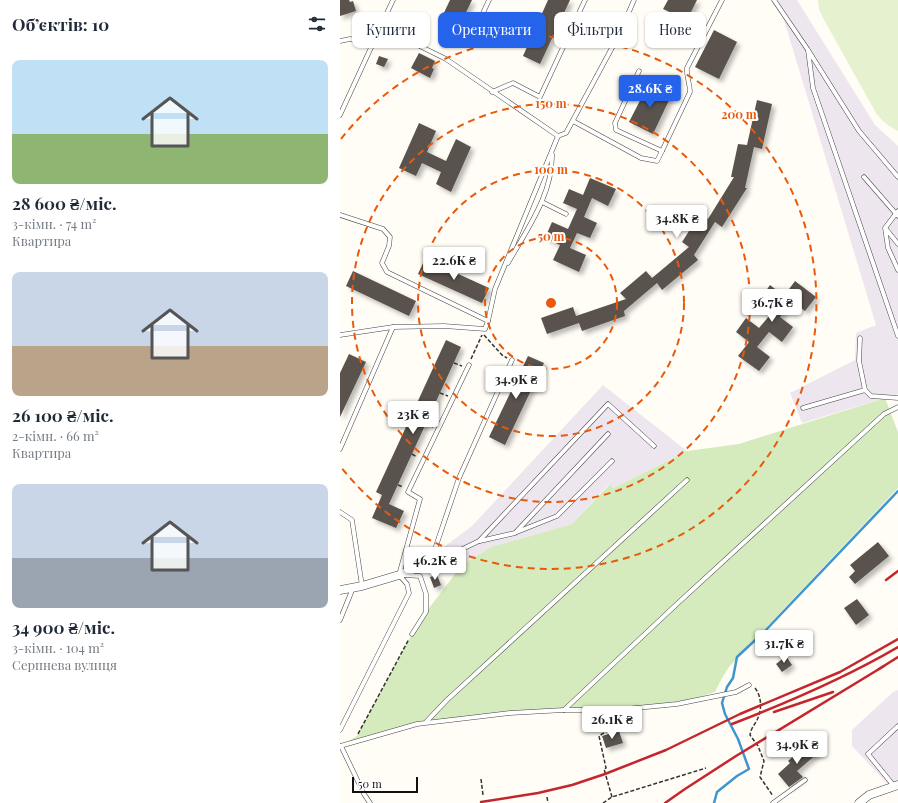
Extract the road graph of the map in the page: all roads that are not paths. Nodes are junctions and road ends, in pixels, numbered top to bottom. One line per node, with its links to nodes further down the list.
1 (392, 0): 7 (lane)
2 (489, 0): 8 (lane)
3 (585, 0): 15 (lane)
4 (634, 0): 17 (lane)
5 (722, 0): 20 (lane)
6 (774, 0): 13 (lane)
7 (387, 12)
8 (483, 12)
9 (352, 39): 10 (lane)
10 (340, 41)
11 (370, 48): 16 (lane)
12 (423, 48): 15 (lane)
13 (808, 50): 22 (lane); 34 (lane)
14 (639, 71): 20 (lane)
15 (492, 92): 18 (lane)
16 (340, 115)
17 (573, 121): 18 (lane); 20 (lane)
18 (558, 136): 19 (lane)
19 (551, 151): 23 (lane); 30 (lane)
20 (662, 151)
21 (864, 177): 24 (lane)
22 (898, 177)
23 (542, 202): 25 (lane); 30 (lane)
24 (897, 213): 27 (lane)
25 (566, 214)
26 (340, 215): 31 (lane)
27 (885, 228): 28 (lane); 29 (lane)
28 (898, 244)
29 (898, 270)
30 (499, 279): 31 (lane)
31 (488, 321): 32 (lane)
32 (392, 327): 33 (lane); 44 (lane)
33 (340, 335)
34 (898, 336)
35 (860, 338): 38 (lane)
36 (512, 360): 51 (lane)
37 (469, 365): 52 (lane)
38 (865, 390): 39 (lane); 41 (lane)
39 (898, 398)
40 (898, 407): 59 (lane)
41 (803, 408)
42 (608, 434): 48 (lane)
43 (654, 446): 49 (lane)
44 (340, 449)
45 (612, 461): 48 (lane)
46 (687, 480): 60 (lane)
47 (340, 512): 53 (lane)
48 (515, 533): 49 (lane)
49 (479, 541): 50 (lane)
50 (450, 555): 51 (street)
51 (434, 561): 52 (street)
52 (399, 575): 53 (street); 57 (lane); 62 (lane)
53 (362, 586): 54 (street)
54 (353, 587): 55 (street); 56 (lane)
55 (340, 590)
56 (340, 620)
57 (412, 634)
58 (749, 685): 59 (lane)
59 (564, 710): 60 (lane)
60 (426, 723): 63 (lane)
61 (898, 726): 65 (lane)
62 (340, 730)
63 (341, 746): 67 (lane)
64 (805, 780): 66 (lane)
65 (896, 786): 68 (street)
66 (774, 802)
67 (370, 803)
68 (859, 803)

